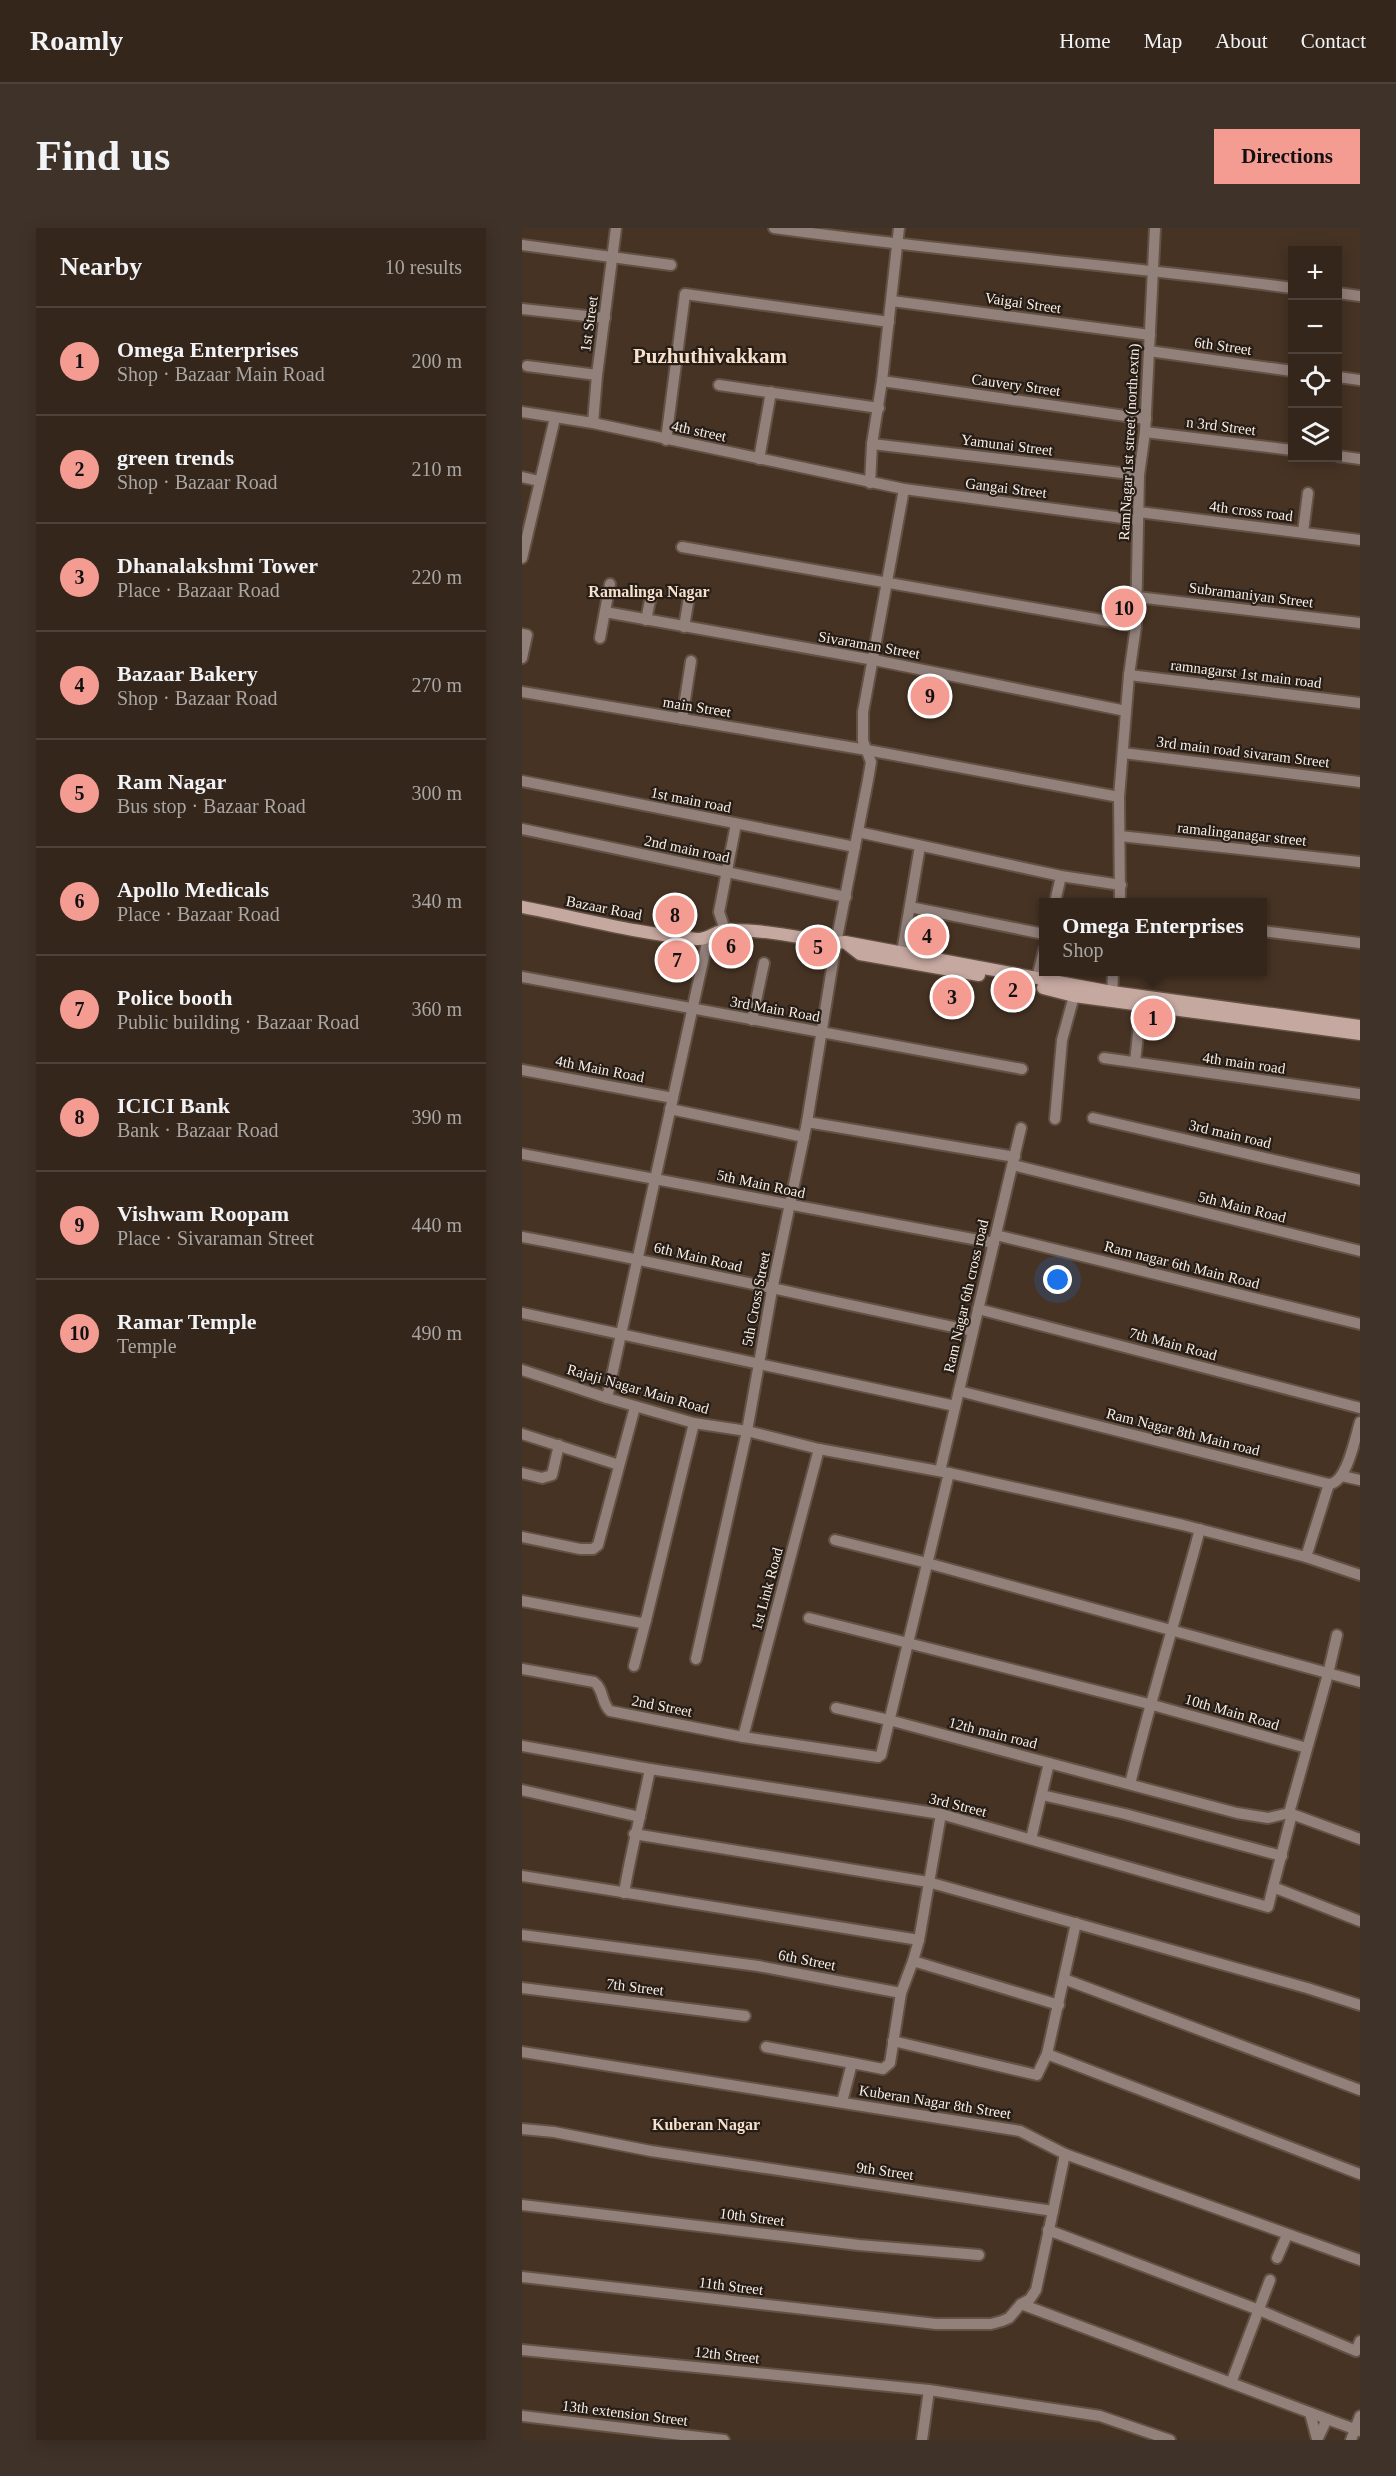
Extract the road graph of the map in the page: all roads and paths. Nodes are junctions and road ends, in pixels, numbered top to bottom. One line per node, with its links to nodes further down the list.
1 (616, 228): 7 (street, 1st Street)
2 (774, 228): 6 (street)
3 (899, 228): 6 (street)
4 (1155, 228): 9 (street, RamNagar 1st street (north.extn))
5 (522, 245): 7 (street)
6 (897, 245): 9 (street); 13 (street)
7 (612, 257): 8 (street); 15 (street, 1st Street)
8 (671, 265)
9 (1153, 270): 10 (street); 17 (street, RamNagar 1st street (north.extn))
10 (1288, 287)
11 (1342, 294): 12 (street)
12 (1360, 296)
13 (892, 301): 16 (street); 17 (street, Vaigai Street)
14 (522, 309): 15 (street)
15 (605, 318): 21 (street, 1st Street)
16 (889, 322): 24 (street); 33 (street)
17 (1150, 335): 18 (street, RamNagar 1st street (north.extn))
18 (1149, 351): 20 (street, 6th Street); 30 (street, RamNagar 1st street (north.extn))
19 (527, 366): 21 (street)
20 (1288, 370)
21 (597, 375): 31 (street, 1st Street)
22 (1342, 378): 23 (street)
23 (1360, 380)
24 (882, 381): 27 (street); 30 (street, Cauvery Street)
25 (719, 385): 26 (street)
26 (771, 392): 27 (street); 37 (street)
27 (879, 408): 34 (street)
28 (522, 412): 29 (street, 4th street)
29 (555, 418): 31 (street, 4th street); 41 (street)
30 (1146, 419): 32 (street, RamNagar 1st street (north.extn))
31 (593, 423): 33 (street, 4th street)
32 (1145, 432): 35 (street, n 3rd Street); 39 (street, RamNagar 1st street (north.extn))
33 (666, 440): 37 (street, 4th street)
34 (872, 444): 39 (street, Yamunai Street); 42 (street)
35 (1288, 449)
36 (1342, 457): 38 (street)
37 (759, 459): 42 (street, 4th street)
38 (1360, 459)
39 (1139, 476): 45 (street, RamNagar 1st street (north.extn))
40 (522, 477): 41 (street)
41 (539, 481): 49 (street)
42 (870, 483): 43 (street, Gangai Street)
43 (904, 489): 45 (street, Gangai Street); 51 (street, 5th Cross Street)
44 (1308, 493): 46 (street)
45 (1138, 516): 46 (street, 4th cross road); 54 (street, RamNagar 1st street (north.extn))
46 (1304, 532): 47 (street, 4th cross road)
47 (1360, 540)
48 (682, 547): 51 (street)
49 (522, 558)
50 (610, 584): 55 (street)
51 (888, 584): 58 (street); 63 (street, 5th Cross Street)
52 (651, 596): 56 (street)
53 (690, 597): 59 (street)
54 (1137, 597): 57 (street, Subramaniyan Street); 58 (street, RamNagar 1st street (north.extn))
55 (605, 612): 56 (street, Sivaraman Street); 61 (street)
56 (646, 620): 59 (street, Sivaraman Street)
57 (1360, 623)
58 (1136, 626): 65 (street, RamNagar 1st street (north.extn))
59 (684, 627): 63 (street, Sivaraman Street)
60 (525, 635): 62 (street)
61 (600, 638)
62 (522, 658)
63 (874, 660): 68 (street, Sivaraman Street); 70 (street, 5th Cross Street)
64 (691, 661): 69 (street)
65 (1129, 675): 67 (street, ramnagarst 1st main road); 68 (street, RamNagar 1st street (north.extn))
66 (522, 692): 69 (street, main Street)
67 (1360, 703)
68 (1126, 711): 71 (street, RamNagar 1st street (north.extn))
69 (682, 719): 70 (street, main Street)
70 (867, 750): 74 (street, main Street); 77 (street, 5th Cross Street)
71 (1123, 753): 73 (street, 3rd main road sivaram Street); 74 (street, RamNagar 1st street (north.extn))
72 (522, 781): 75 (street, 1st main road)
73 (1360, 782)
74 (1119, 797): 78 (street, RamNagar 1st street (north.extn))
75 (736, 824): 80 (street, 1st main road); 82 (street)
76 (522, 829): 82 (street, 2nd main road)
77 (858, 832): 79 (street); 80 (street, 5th Cross Street)
78 (1120, 836): 81 (street, ramalinganagar street); 84 (street, RamNagar 1st street (north.extn))
79 (920, 846): 83 (street); 90 (street)
80 (855, 847): 85 (street, 5th Cross Street)
81 (1360, 862)
82 (726, 873): 85 (street, 2nd main road); 93 (street)
83 (1061, 876): 84 (street); 87 (street)
84 (1121, 885): 88 (street, RamNagar 1st street (north.extn))
85 (846, 897): 94 (street, 5th Cross Street)
86 (522, 898): 93 (main road, Bazaar Road)
87 (1056, 898)
88 (1120, 898)
89 (522, 907): 93 (main road, Bazaar Road)
90 (910, 907): 92 (street); 96 (street)
91 (1267, 931): 95 (street)
92 (1039, 933)
93 (716, 934): 94 (main road, Bazaar Road); 105 (street)
94 (840, 943): 96 (main road, Bazaar Road); 102 (main road); 108 (street, 5th Cross Street)
95 (1360, 943)
96 (902, 952): 101 (main road, Bazaar Road)
97 (764, 963): 106 (street)
98 (1039, 970): 101 (street)
99 (1113, 976): 103 (street)
100 (522, 977): 105 (street, 3rd Main Road)
101 (1037, 978): 103 (main road, Bazaar Road)
102 (1074, 996): 103 (main road); 117 (street)
103 (1112, 997): 104 (main road); 107 (main road)
104 (1141, 1006): 109 (main road); 111 (street)
105 (693, 1009): 106 (street, 3rd Main Road); 115 (street)
106 (752, 1020): 108 (street, 3rd Main Road)
107 (1360, 1026)
108 (821, 1032): 112 (street, 3rd Main Road); 118 (street, 5th Cross Street)
109 (1360, 1034)
110 (1104, 1058): 111 (street, 4th main road)
111 (1129, 1061): 114 (street, 4th main road)
112 (1022, 1069)
113 (522, 1070): 115 (street, 4th Main Road)
114 (1360, 1094)
115 (672, 1104): 120 (street, 4th Main Road); 123 (street)
116 (1093, 1118): 124 (street, 3rd main road)
117 (1055, 1119)
118 (807, 1122): 120 (street, 5th Cross Street); 122 (street, 5th Main Road)
119 (1021, 1128): 122 (street, Ram Nagar 6th cross road)
120 (804, 1137): 125 (street, 5th Cross Street)
121 (522, 1154): 123 (street, 5th Main Road)
122 (1014, 1161): 127 (street, Ram Nagar 6th cross road); 128 (street, 5th Main Road)
123 (655, 1178): 125 (street, 5th Main Road); 129 (street)
124 (1360, 1180)
125 (791, 1206): 127 (street, 5th Main Road); 130 (street, 5th Cross Street)
126 (522, 1237): 129 (street, 6th Main Road)
127 (995, 1239): 131 (street, Ram Nagar 6th cross road); 133 (street, Ram nagar 6th Main Road)
128 (1360, 1251)
129 (638, 1258): 130 (street, 6th Main Road); 135 (street)
130 (772, 1290): 134 (street, 6th Main Road); 136 (street, 5th Cross Street)
131 (978, 1309): 134 (street, Ram Nagar 6th cross road); 142 (street, 7th Main Road)
132 (522, 1313): 135 (street)
133 (1360, 1324)
134 (973, 1331): 138 (street, Ram Nagar 6th cross road)
135 (621, 1334): 136 (street); 139 (street)
136 (760, 1363): 140 (street); 145 (street, 5th Cross Street)
137 (522, 1370): 139 (street, Rajaji Nagar Main Road)
138 (959, 1391): 140 (street, Ram Nagar 6th cross road); 154 (street, Ram Nagar 8th Main road)
139 (607, 1398): 141 (street, Rajaji Nagar Main Road)
140 (955, 1406): 150 (street, Ram Nagar 6th cross road)
141 (635, 1407): 144 (street, Rajaji Nagar Main Road); 149 (street)
142 (1360, 1408)
143 (1360, 1422): 152 (street)
144 (694, 1423): 145 (street, Rajaji Nagar Main Road); 163 (street)
145 (747, 1431): 148 (street, Rajaji Nagar Main Road); 167 (street, 5th Cross Street)
146 (522, 1434): 147 (street)
147 (559, 1446): 149 (street); 151 (street)
148 (819, 1449): 150 (street, Rajaji Nagar Main Road); 175 (street, 1st Link Road)
149 (619, 1465): 156 (street)
150 (944, 1472): 155 (street, Rajaji Nagar Main Road); 159 (street, Ram Nagar 6th cross road)
151 (522, 1473)
152 (1342, 1476): 153 (street); 154 (street)
153 (1360, 1480)
154 (1329, 1484): 158 (street)
155 (1200, 1529): 158 (street, Rajaji Nagar Main Road); 164 (street)
156 (522, 1537)
157 (835, 1540): 159 (street)
158 (1306, 1557): 160 (street, Rajaji Nagar Main Road)
159 (927, 1563): 164 (street); 166 (street, Ram Nagar 6th cross road)
160 (1360, 1575)
161 (522, 1601): 163 (street)
162 (809, 1618): 166 (street, 10th Main Road)
163 (646, 1620): 168 (street)
164 (1173, 1631): 170 (street); 172 (street)
165 (1337, 1635): 170 (street)
166 (906, 1643): 172 (street, 10th Main Road); 174 (street, Ram Nagar 6th cross road)
167 (696, 1659)
168 (633, 1666)
169 (522, 1669): 175 (street, 2nd Street)
170 (1328, 1674): 171 (street); 177 (street)
171 (1360, 1682)
172 (1149, 1704): 177 (street, 10th Main Road); 180 (street)
173 (836, 1708): 174 (street, 12th main road)
174 (889, 1720): 175 (street, Ram Nagar 6th cross road); 178 (street, 12th main road)
175 (743, 1737)
176 (522, 1746): 179 (street, 3rd Street)
177 (1307, 1748): 183 (street)
178 (1049, 1763): 180 (street); 182 (street, 12th main road)
179 (650, 1769): 184 (street, 3rd Street); 185 (street)
180 (1130, 1784): 183 (street)
181 (522, 1790): 185 (street)
182 (1042, 1795): 187 (street, 12th main road); 189 (street)
183 (1291, 1813): 188 (street); 189 (street)
184 (941, 1814): 187 (street, 3rd Street); 191 (street)
185 (640, 1817): 186 (street)
186 (634, 1834): 191 (street); 193 (street)
187 (1031, 1839): 192 (street, 3rd Street)
188 (1360, 1839)
189 (1282, 1856): 192 (street)
190 (522, 1876): 193 (street)
191 (928, 1882): 195 (street); 197 (street)
192 (1273, 1887): 194 (street)
193 (624, 1893): 197 (street)
194 (1360, 1921)
195 (1076, 1923): 199 (street); 203 (street)
196 (522, 1935): 201 (street, 6th Street)
197 (919, 1940): 198 (street)
198 (913, 1961): 201 (street); 202 (street)
199 (1064, 1979): 202 (street); 210 (street)
200 (522, 1988): 204 (street, 7th Street)
201 (902, 1993): 205 (street)
202 (1059, 2005): 208 (street)
203 (1360, 2005)
204 (745, 2016)
205 (893, 2042): 208 (street); 209 (street)
206 (766, 2047): 209 (street)
207 (522, 2052): 211 (street, Kuberan Nagar 8th Street)
208 (1047, 2054): 214 (street)
209 (852, 2063): 211 (street)
210 (1360, 2090)
211 (842, 2102): 213 (street, Kuberan Nagar 8th Street)
212 (522, 2129): 216 (street, 9th Street)
213 (1065, 2154): 216 (street); 218 (street, Kuberan Nagar 8th Street)
214 (1360, 2174)
215 (522, 2205): 219 (street, 10th Street)
216 (1053, 2211): 217 (street)
217 (1048, 2230): 224 (street); 225 (street)
218 (1287, 2235): 220 (street); 221 (street, Kuberan Nagar 8th Street)
219 (979, 2255)
220 (1277, 2258)
221 (1360, 2260)
222 (522, 2277): 224 (street, 11th Street)
223 (1270, 2280): 225 (street)
224 (1021, 2304): 228 (street)
225 (1259, 2310): 226 (street); 228 (street)
226 (1360, 2341)
227 (522, 2350): 229 (street, 12th Street)
228 (1231, 2383): 230 (street)
229 (929, 2390): 236 (street); 237 (street, 12th Street)
230 (1310, 2412): 233 (street); 238 (street)
231 (522, 2416): 235 (street, 13th extension Street)
232 (1360, 2416): 234 (street)
233 (1327, 2419): 234 (street); 238 (street)
234 (1358, 2430): 239 (street)
235 (724, 2440)
236 (922, 2440)
237 (1170, 2440)
238 (1318, 2440)
239 (1351, 2440)

